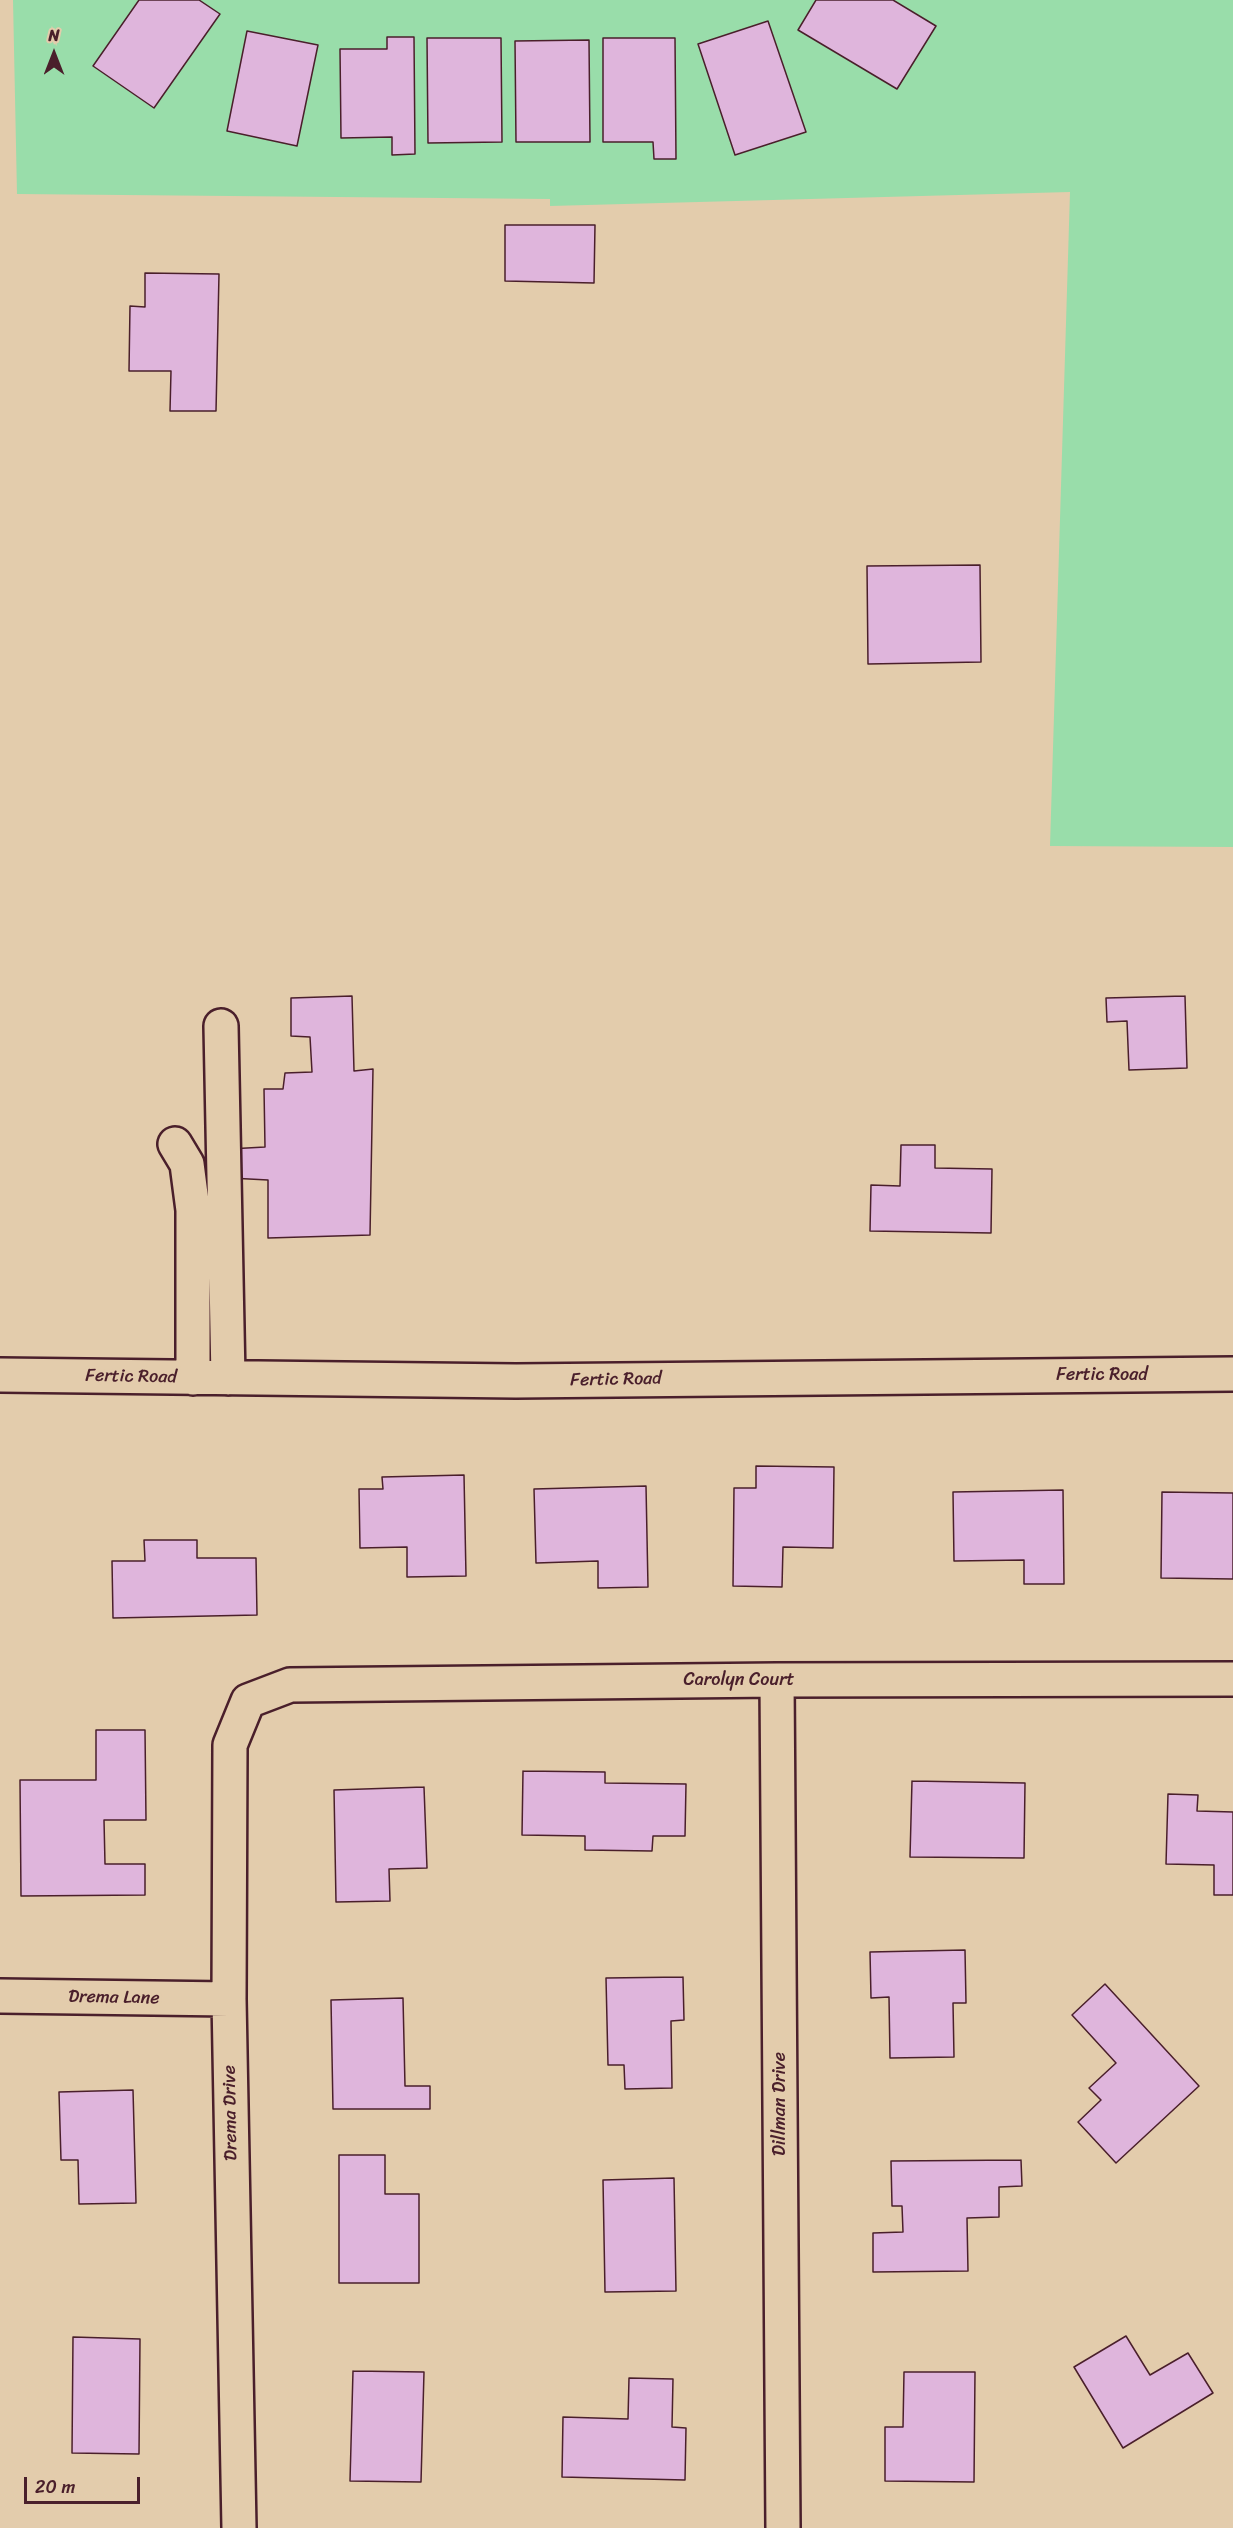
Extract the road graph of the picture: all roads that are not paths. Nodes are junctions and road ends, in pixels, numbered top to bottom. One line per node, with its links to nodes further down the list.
1 (221, 1026): 6 (street)
2 (175, 1144): 5 (street)
3 (1233, 1374): 6 (street, Fertic Road)
4 (0, 1376): 5 (street, Fertic Road)
5 (193, 1377): 6 (street, Fertic Road)
6 (228, 1377)
7 (1233, 1679): 8 (street, Carolyn Court)
8 (777, 1680): 9 (street, Carolyn Court); 13 (street, Dillman Drive)
9 (249, 1701): 11 (street, Drema Drive)
10 (0, 1996): 11 (street, Drema Lane)
11 (229, 1999): 12 (street, Drema Drive)
12 (239, 2528)
13 (783, 2528)

